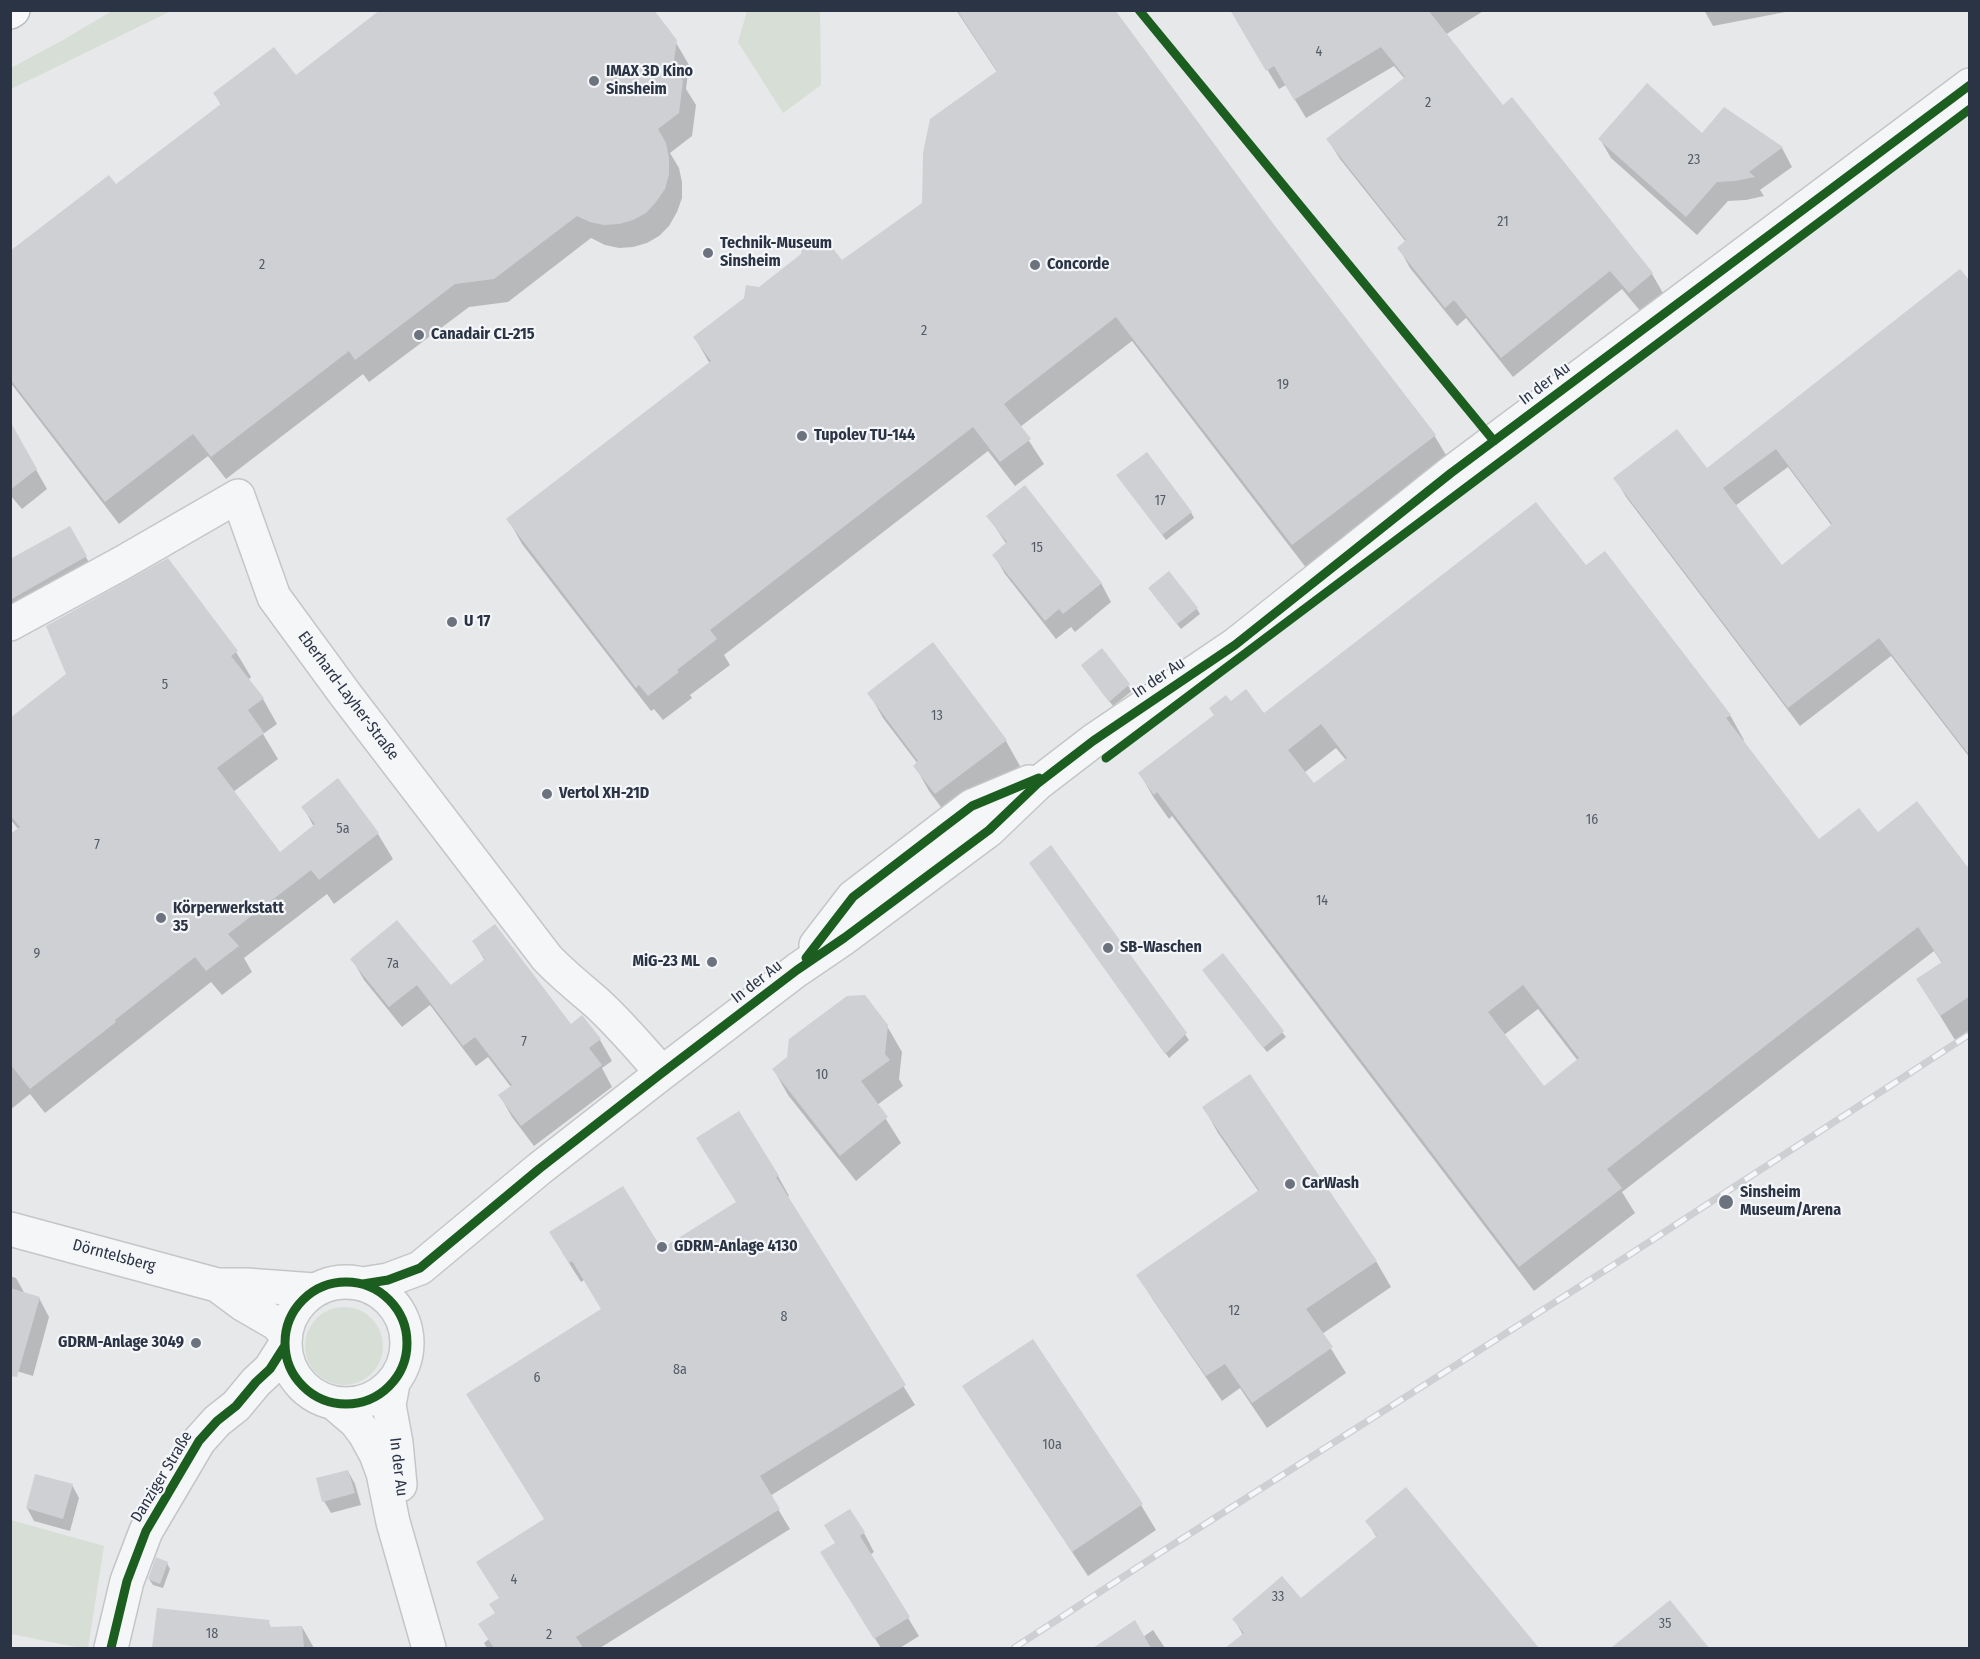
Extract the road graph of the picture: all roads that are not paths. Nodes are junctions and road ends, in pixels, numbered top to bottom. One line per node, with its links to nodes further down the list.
1 (1970, 85): 3 (street, In der Au)
2 (10, 624): 3 (street, Eberhard-Layher-Straße)
3 (662, 1072): 5 (street, In der Au)
4 (10, 1229): 7 (street, Dörntelsberg)
5 (420, 1268): 6 (street, In der Au); 9 (street, In der Au)
6 (363, 1284): 8 (street); 9 (street)
7 (217, 1285): 8 (street, Dörntelsberg); 10 (street, Dörntelsberg)
8 (314, 1290): 10 (street)
9 (400, 1313): 11 (street)
10 (285, 1341): 12 (street, Danziger Straße); 13 (street)
11 (393, 1383): 13 (street); 14 (street, In der Au)
12 (246, 1393): 13 (street); 15 (street, Danziger Straße)
13 (326, 1401): 14 (street, In der Au)
14 (403, 1552): 16 (street, In der Au)
15 (111, 1648)
16 (429, 1648)

